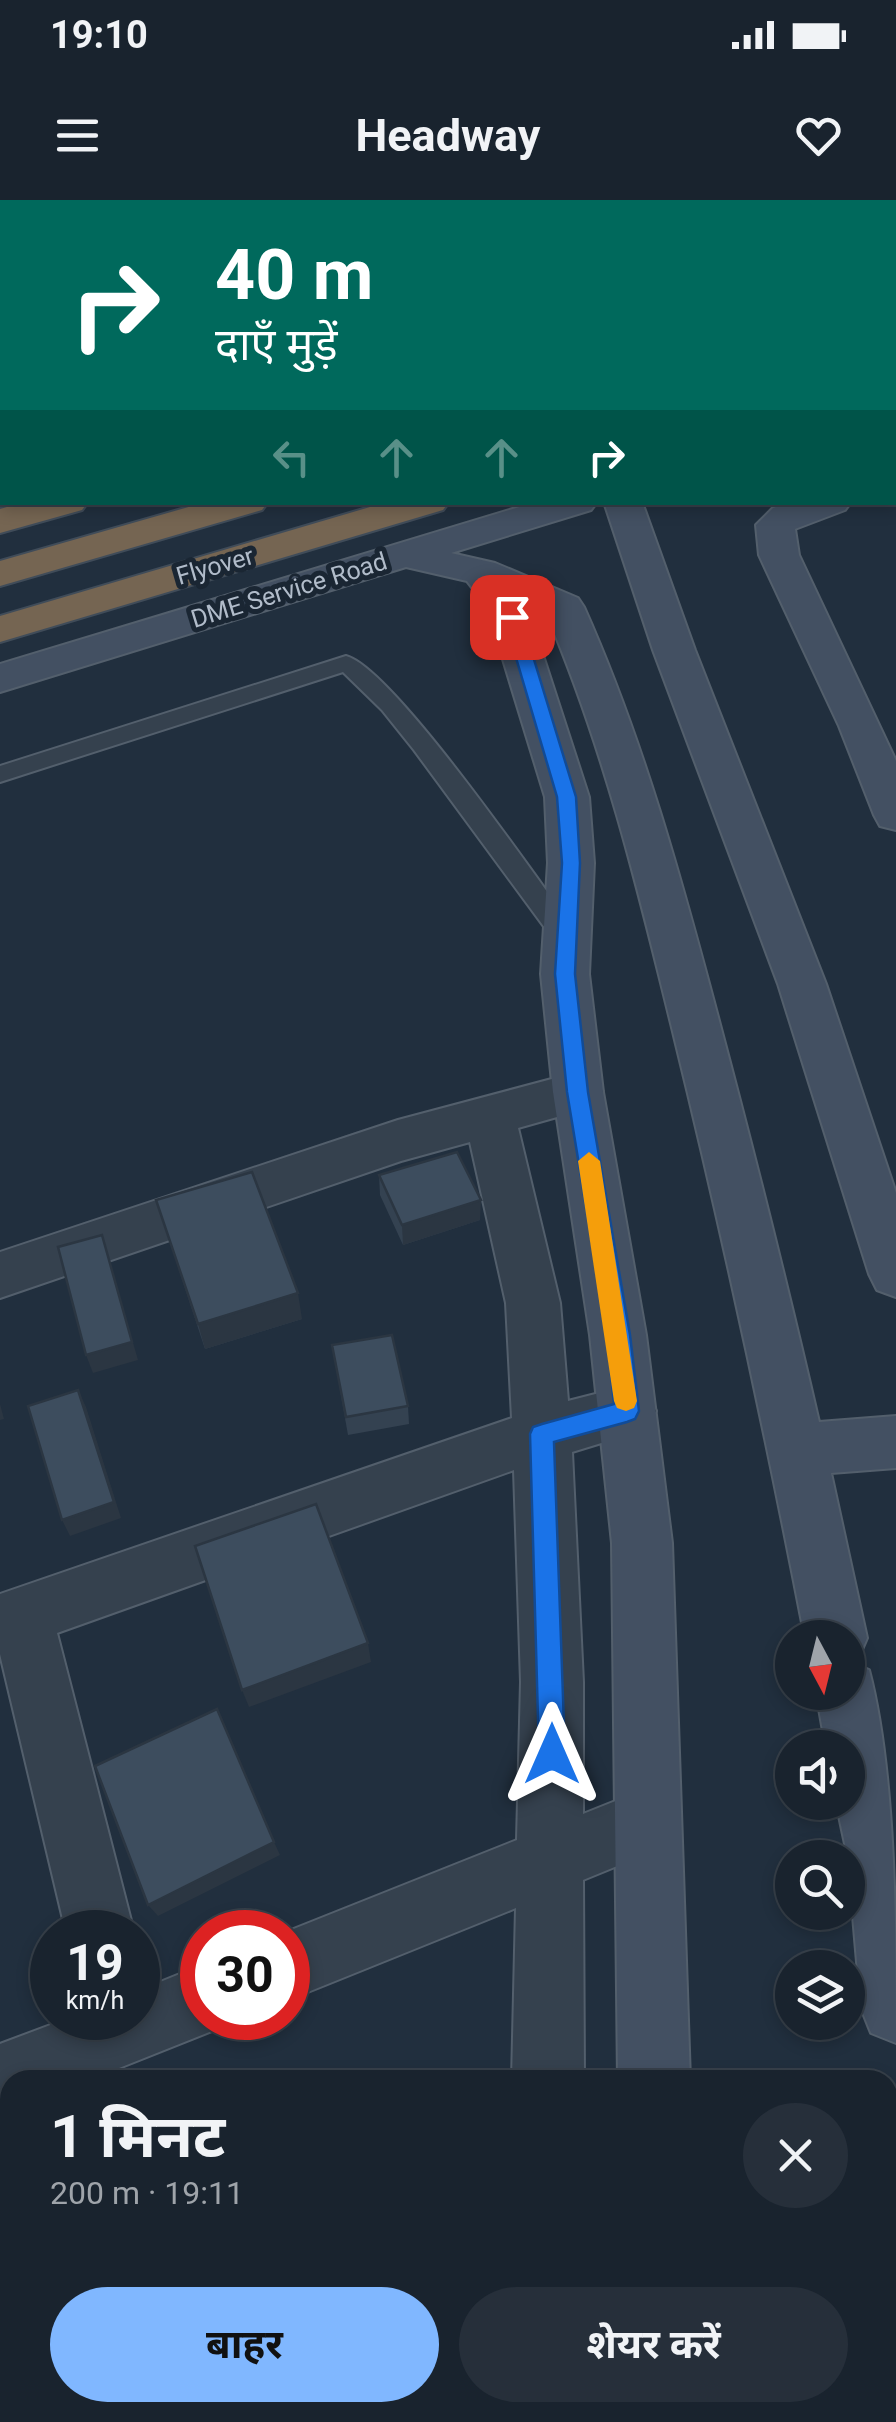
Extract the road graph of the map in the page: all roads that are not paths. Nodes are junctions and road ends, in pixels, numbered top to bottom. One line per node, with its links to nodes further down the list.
1 (58, 505): 7 (highway)
2 (239, 505): 10 (highway)
3 (420, 505): 11 (highway, Flyover)
4 (568, 505): 8 (main road, DME Service Road)
5 (624, 505): 18 (main road)
6 (822, 505): 14 (main road)
7 (0, 521)
8 (405, 555): 9 (main road); 12 (main road, DME Service Road)
9 (481, 572): 15 (main road); 23 (main road)
10 (0, 574)
11 (0, 630)
12 (0, 678)
13 (0, 774): 15 (lane)
14 (896, 815)
15 (568, 940): 16 (main road)
16 (578, 1092): 17 (street); 20 (main road)
17 (490, 1116): 19 (street); 21 (street)
18 (896, 1274)
19 (0, 1275)
20 (627, 1411): 21 (street); 27 (main road)
21 (542, 1434): 24 (street); 28 (street)
22 (896, 1442): 23 (main road)
23 (799, 1450): 25 (main road)
24 (11, 1620): 29 (street)
25 (832, 1620)
26 (851, 1710): 31 (main road)
27 (648, 1821): 28 (street); 35 (main road)
28 (551, 1862): 30 (street); 34 (street)
29 (94, 1910)
30 (310, 1957)
31 (896, 2008)
32 (88, 2040): 33 (street)
33 (22, 2070)
34 (548, 2070)
35 (654, 2070)

